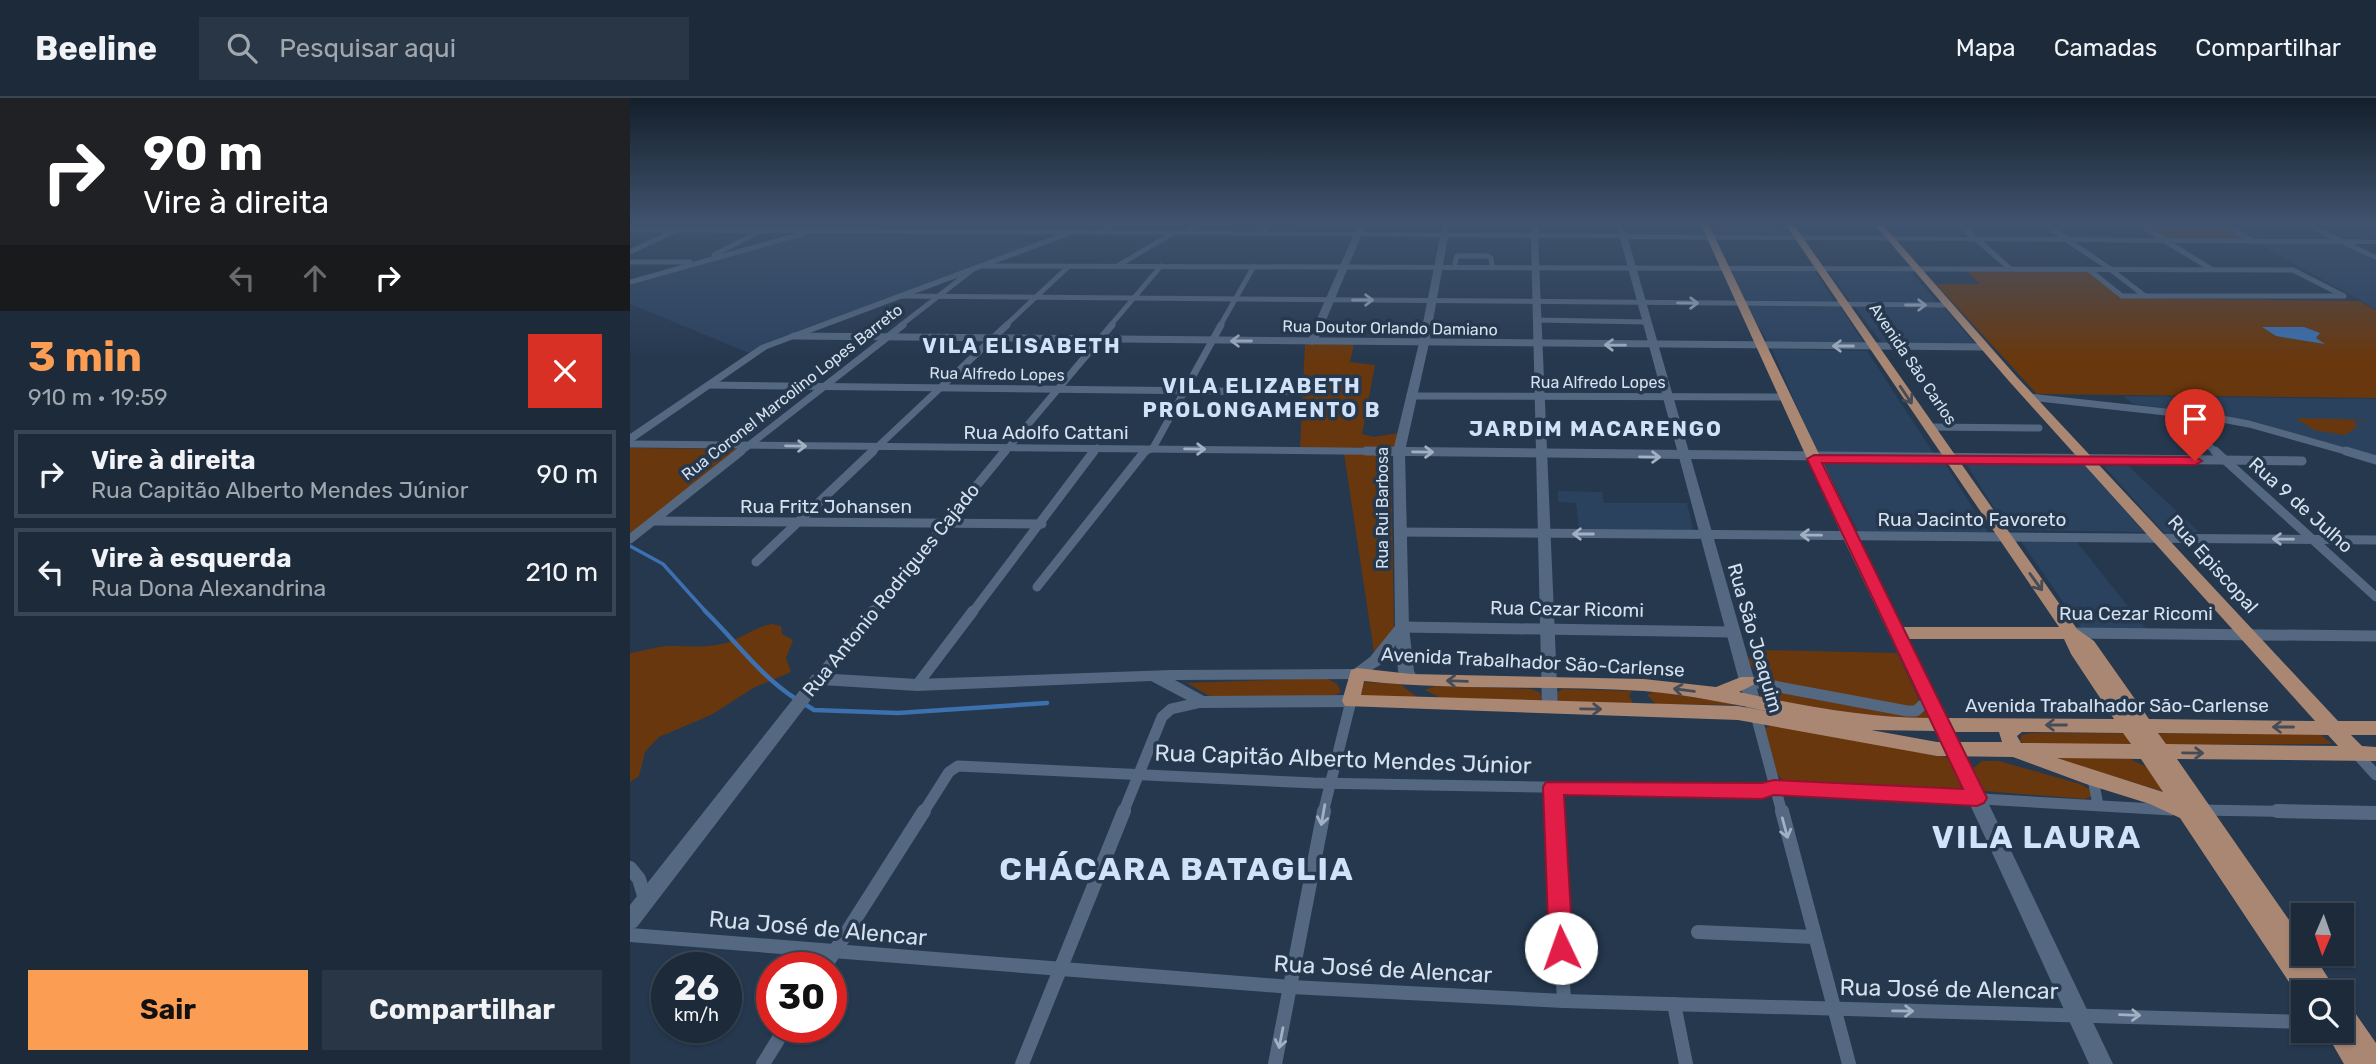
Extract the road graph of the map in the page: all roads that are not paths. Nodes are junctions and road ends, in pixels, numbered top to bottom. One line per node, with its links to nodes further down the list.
1 (673, 270): 16 (street)
2 (972, 270): 17 (main road); 19 (street, Rua Coronel Marcolino Lopes Barreto)
3 (1065, 270): 20 (street)
4 (1158, 270): 21 (street, Rua Antonio Rodrigues Cajado)
5 (1252, 270): 22 (street)
6 (1344, 270): 23 (main road)
7 (1436, 270): 24 (main road, Rua Rui Barbosa)
8 (1536, 270): 25 (main road)
9 (1632, 270): 26 (main road, Rua São Joaquim)
10 (1726, 270): 27 (main road)
11 (1822, 270): 28 (main road, Avenida São Carlos)
12 (1919, 270): 29 (main road, Rua Episcopal)
13 (2090, 270): 18 (street)
14 (2110, 270): 18 (street)
15 (2296, 270): 18 (street)
16 (630, 282)
17 (902, 296): 19 (street); 32 (main road)
18 (2145, 296)
19 (939, 297): 20 (street); 33 (street, Rua Coronel Marcolino Lopes Barreto)
20 (1035, 298): 21 (street); 34 (street)
21 (1135, 298): 22 (street); 35 (street, Rua Antonio Rodrigues Cajado)
22 (1234, 299): 23 (street); 36 (street)
23 (1331, 300): 24 (street, one-way to 24); 37 (main road)
24 (1430, 300): 25 (street); 38 (main road, Rua Rui Barbosa)
25 (1537, 302): 26 (street); 30 (main road)
26 (1642, 302): 27 (street, one-way to 27); 31 (main road, Rua São Joaquim)
27 (1742, 303): 28 (street); 41 (main road)
28 (1846, 304): 29 (street, one-way to 29); 42 (main road, Avenida São Carlos)
29 (1948, 305): 43 (main road, Rua Episcopal)
30 (1537, 320): 31 (street); 39 (main road)
31 (1647, 322): 40 (main road, Rua São Joaquim)
32 (794, 336): 33 (street, Rua Doutor Orlando Damiano); 44 (main road)
33 (886, 338): 34 (street, Rua Doutor Orlando Damiano); 45 (street, Rua Coronel Marcolino Lopes Barreto)
34 (993, 339): 35 (street, Rua Doutor Orlando Damiano); 46 (street)
35 (1098, 340): 36 (street, Rua Doutor Orlando Damiano); 47 (street, Rua Antonio Rodrigues Cajado)
36 (1213, 341): 37 (street, Rua Doutor Orlando Damiano, one-way to 36); 48 (street)
37 (1312, 342): 38 (street, Rua Doutor Orlando Damiano)
38 (1424, 343): 39 (street, Rua Doutor Orlando Damiano); 50 (main road, Rua Rui Barbosa)
39 (1539, 344): 40 (street, Rua Doutor Orlando Damiano, one-way to 39); 51 (main road)
40 (1653, 345): 41 (street, Rua Doutor Orlando Damiano); 52 (main road, Rua São Joaquim)
41 (1763, 346): 42 (street, Rua Doutor Orlando Damiano, one-way to 41); 53 (main road)
42 (1874, 346): 43 (street, Rua Doutor Orlando Damiano); 56 (main road, Avenida São Carlos, one-way to 56)
43 (1984, 347): 54 (main road, Rua Episcopal)
44 (709, 385): 45 (street, Rua Alfredo Lopes); 58 (main road)
45 (824, 386): 46 (street, Rua Alfredo Lopes); 60 (street, Rua Coronel Marcolino Lopes Barreto)
46 (940, 387): 47 (street, Rua Alfredo Lopes); 61 (street)
47 (1057, 388): 48 (street, Rua Alfredo Lopes); 62 (street, Rua Antonio Rodrigues Cajado)
48 (1186, 390): 49 (street, Rua Alfredo Lopes); 64 (street)
49 (1285, 391)
50 (1410, 396): 51 (street, Rua Alfredo Lopes); 65 (main road, Rua Rui Barbosa)
51 (1540, 396): 52 (street, Rua Alfredo Lopes); 66 (main road)
52 (1666, 396): 53 (street, Rua Alfredo Lopes); 67 (main road, Rua São Joaquim)
53 (1785, 397): 68 (main road)
54 (2030, 397): 55 (street); 70 (main road, Rua Episcopal)
55 (2171, 412): 71 (street); 72 (street, Rua 9 de Julho)
56 (1928, 427): 57 (street); 69 (main road, Avenida São Carlos)
57 (2039, 428)
58 (630, 439)
59 (630, 444): 60 (street, Rua Adolfo Cattani)
60 (750, 445): 61 (street, Rua Adolfo Cattani, one-way to 61); 75 (street, Rua Coronel Marcolino Lopes Barreto)
61 (876, 447): 62 (street, Rua Adolfo Cattani); 74 (street)
62 (1008, 448): 63 (street, Rua Adolfo Cattani); 76 (street, Rua Antonio Rodrigues Cajado)
63 (1097, 448): 64 (street, Rua Adolfo Cattani); 77 (street)
64 (1153, 448): 65 (street, Rua Adolfo Cattani, one-way to 65); 88 (street)
65 (1399, 452): 66 (street, Rua Adolfo Cattani, one-way to 66); 78 (main road, Rua Rui Barbosa)
66 (1543, 455): 67 (street, Rua Adolfo Cattani, one-way to 67); 79 (main road)
67 (1683, 457): 68 (street, Rua Adolfo Cattani); 80 (main road, Rua São Joaquim)
68 (1814, 459): 69 (street, Rua Adolfo Cattani); 81 (main road)
69 (1950, 459): 70 (street, Rua Adolfo Cattani); 82 (main road, Avenida São Carlos)
70 (2089, 460): 72 (street, Rua Adolfo Cattani); 83 (main road, Rua Episcopal)
71 (2376, 460)
72 (2226, 461): 73 (street, Rua Adolfo Cattani); 85 (street, Rua 9 de Julho)
73 (2302, 461)
74 (797, 523): 75 (street, Rua Fritz Johansen); 76 (street, Rua Fritz Johansen); 87 (street)
75 (649, 524): 84 (street, Rua Coronel Marcolino Lopes Barreto)
76 (944, 524): 77 (street, Rua Fritz Johansen); 101 (street, Rua Antonio Rodrigues Cajado)
77 (1042, 524): 102 (street)
78 (1399, 532): 79 (street, Rua Jacinto Favoreto); 90 (main road, Rua Rui Barbosa)
79 (1546, 534): 80 (street, Rua Jacinto Favoreto, one-way to 79); 91 (main road)
80 (1704, 534): 81 (street, Rua Jacinto Favoreto, one-way to 80); 92 (main road, Rua São Joaquim)
81 (1850, 536): 82 (street, Rua Jacinto Favoreto); 93 (main road)
82 (2004, 537): 83 (street, Rua Jacinto Favoreto); 94 (main road, Avenida São Carlos, one-way to 94)
83 (2158, 537): 85 (street, Rua Jacinto Favoreto, one-way to 83); 95 (main road, Rua Episcopal)
84 (630, 539)
85 (2313, 539): 86 (street, Rua Jacinto Favoreto); 89 (street, Rua 9 de Julho)
86 (2376, 540)
87 (756, 562)
88 (1037, 587)
89 (2376, 597)
90 (1402, 627): 91 (street, Rua Cezar Ricomi); 97 (main road); 99 (main road, Rua Rui Barbosa)
91 (1548, 629): 92 (street, Rua Cezar Ricomi); 103 (main road)
92 (1732, 632): 100 (main road, Rua São Joaquim)
93 (1897, 633): 94 (main road, Rua Cezar Ricomi); 106 (main road)
94 (2071, 633): 95 (street, Rua Cezar Ricomi); 129 (main road, Avenida São Carlos)
95 (2246, 635): 96 (street, Rua Cezar Ricomi); 115 (main road, Rua Episcopal)
96 (2376, 636)
97 (1357, 674): 98 (main road); 99 (main road, Avenida Trabalhador São-Carlense); 107 (main road)
98 (1157, 678): 102 (main road); 108 (main road)
99 (1411, 680): 103 (main road, Avenida Trabalhador São-Carlense, one-way to 99); 109 (main road)
100 (1747, 681): 105 (main road); 106 (street); 111 (main road, Rua São Joaquim)
101 (816, 682): 102 (main road); 132 (main road, Rua Antonio Rodrigues Cajado)
102 (917, 684)
103 (1549, 684): 104 (main road, Avenida Trabalhador São-Carlense); 110 (main road)
104 (1644, 685): 105 (main road, Avenida Trabalhador São-Carlense, one-way to 104); 112 (main road)
105 (1718, 694): 111 (main road, Avenida Trabalhador São-Carlense)
106 (1929, 699): 113 (main road)
107 (1351, 701): 108 (main road); 109 (main road, Avenida Trabalhador São-Carlense); 124 (street)
108 (1202, 702): 121 (street)
109 (1436, 705): 110 (main road, Avenida Trabalhador São-Carlense)
110 (1550, 708): 112 (main road, Avenida Trabalhador São-Carlense, one-way to 112)
111 (1754, 708): 112 (main road, Avenida Trabalhador São-Carlense); 113 (main road, Avenida Trabalhador São-Carlense); 117 (main road, Avenida Trabalhador São-Carlense); 126 (street, Rua São Joaquim)
112 (1644, 710)
113 (1941, 724): 114 (main road, Avenida Trabalhador São-Carlense); 117 (main road)
114 (2018, 725): 115 (main road, Avenida Trabalhador São-Carlense, one-way to 114); 118 (main road)
115 (2332, 727): 116 (main road, Avenida Trabalhador São-Carlense); 119 (main road, Rua Episcopal)
116 (2375, 734)
117 (1954, 750): 118 (main road, Avenida Trabalhador São-Carlense); 127 (main road)
118 (2008, 750): 119 (main road, Avenida Trabalhador São-Carlense, one-way to 119); 123 (main road)
119 (2356, 754): 120 (main road, Avenida Trabalhador São-Carlense); 122 (street, Rua Episcopal)
120 (2376, 754)
121 (1138, 774): 124 (street, Rua Capitão Alberto Mendes Júnior); 138 (street, Rua Capitão Alberto Mendes Júnior); 140 (street)
122 (2376, 775)
123 (2093, 779): 128 (street); 129 (main road)
124 (1329, 783): 125 (street, Rua Capitão Alberto Mendes Júnior); 143 (street, one-way to 143)
125 (1553, 787): 126 (street, Rua Capitão Alberto Mendes Júnior); 144 (street)
126 (1774, 788): 127 (street, Rua Capitão Alberto Mendes Júnior); 136 (street, Rua São Joaquim, one-way to 136)
127 (1977, 798): 128 (street, Rua Capitão Alberto Mendes Júnior); 147 (main road)
128 (2098, 805): 129 (street, Rua Capitão Alberto Mendes Júnior)
129 (2194, 811): 130 (street, Rua Capitão Alberto Mendes Júnior); 141 (main road, Avenida São Carlos); 142 (main road, Avenida São Carlos)
130 (2376, 813)
131 (630, 868): 132 (street)
132 (645, 903): 133 (main road, Rua Antonio Rodrigues Cajado)
133 (630, 922)
134 (1698, 932): 136 (street)
135 (630, 935): 137 (street, Rua José de Alencar)
136 (1814, 937): 146 (street, Rua São Joaquim)
137 (822, 952)
138 (834, 952)
139 (847, 954): 140 (street, Rua José de Alencar)
140 (1060, 970): 143 (street, Rua José de Alencar); 155 (street)
141 (2302, 980)
142 (2316, 980)
143 (1291, 987): 144 (street, Rua José de Alencar); 156 (street, one-way to 156)
144 (1564, 1001): 145 (street, Rua José de Alencar)
145 (1674, 1004): 146 (street, Rua José de Alencar); 157 (street)
146 (1835, 1010): 147 (street, Rua José de Alencar, one-way to 147); 158 (street, Rua São Joaquim)
147 (2077, 1013): 148 (street, Rua José de Alencar, one-way to 148); 159 (main road)
148 (2291, 1022)
149 (2354, 1033): 153 (main road)
150 (2354, 1039): 161 (main road)
151 (776, 1043): 154 (street)
152 (2350, 1043): 160 (main road)
153 (2376, 1049)
154 (763, 1064)
155 (1022, 1064)
156 (1275, 1064)
157 (1686, 1064)
158 (1849, 1064)
159 (2101, 1064)
160 (2359, 1064)
161 (2375, 1064)

